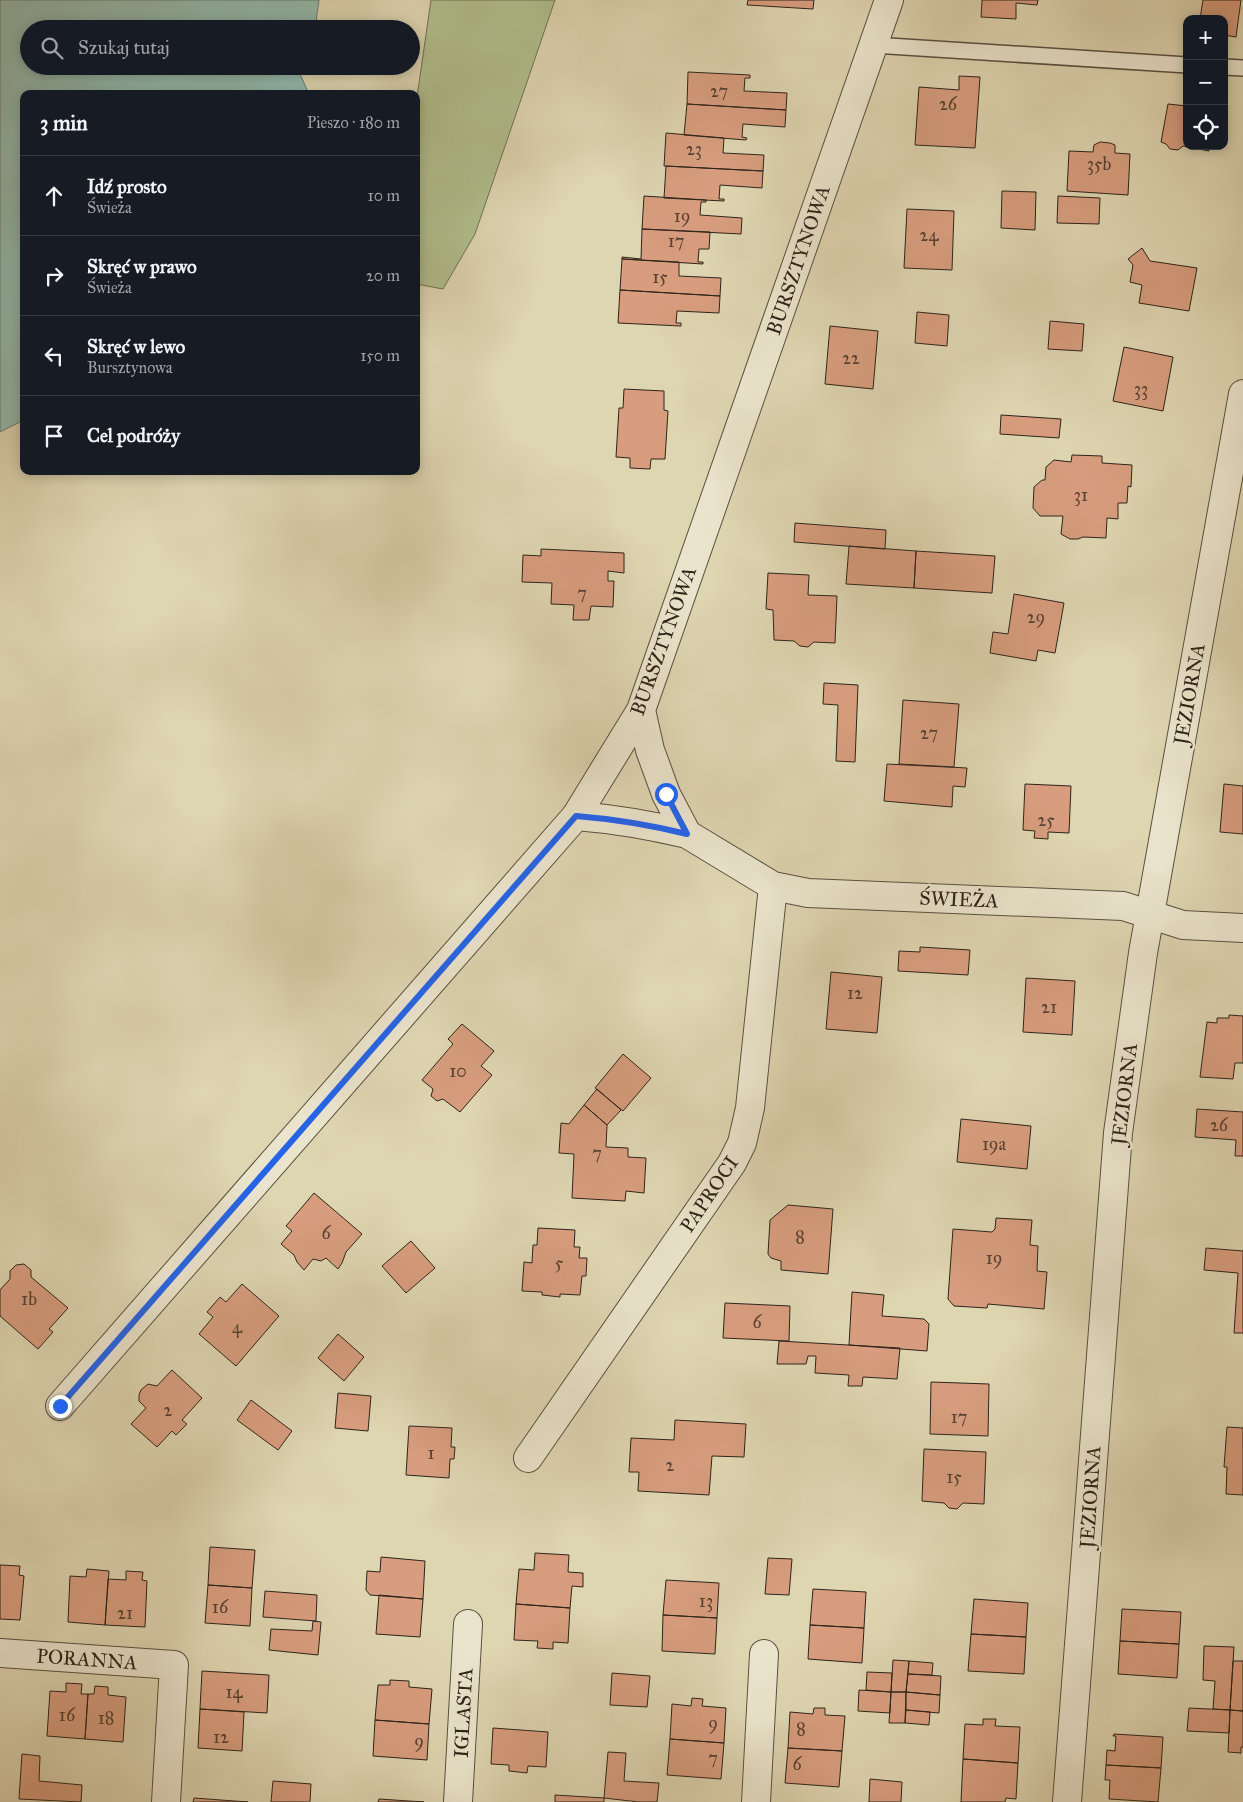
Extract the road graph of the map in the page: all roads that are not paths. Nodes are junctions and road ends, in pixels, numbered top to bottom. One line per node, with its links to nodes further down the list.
1 (890, 0): 2 (street, BURSZTYNOWA)
2 (873, 46): 3 (lane); 8 (street, BURSZTYNOWA)
3 (1183, 65)
4 (1228, 67): 5 (lane)
5 (1243, 68)
6 (1243, 394): 7 (street, JEZIORNA)
7 (1241, 422): 12 (street, JEZIORNA)
8 (640, 710): 9 (street, BURSZTYNOWA); 10 (street)
9 (576, 816): 10 (street, ŚWIEŻA); 14 (street, BURSZTYNOWA)
10 (687, 834): 11 (street, ŚWIEŻA)
11 (773, 886): 12 (street, ŚWIEŻA); 15 (street, PAPROCI)
12 (1150, 914): 13 (street, ŚWIEŻA); 22 (street, JEZIORNA)
13 (1243, 928)
14 (60, 1406)
15 (528, 1458)
16 (468, 1624): 20 (street, IGLASTA)
17 (0, 1653): 19 (street, PORANNA)
18 (764, 1654): 21 (street)
19 (166, 1802)
20 (458, 1802)
21 (756, 1802)
22 (1067, 1802)

